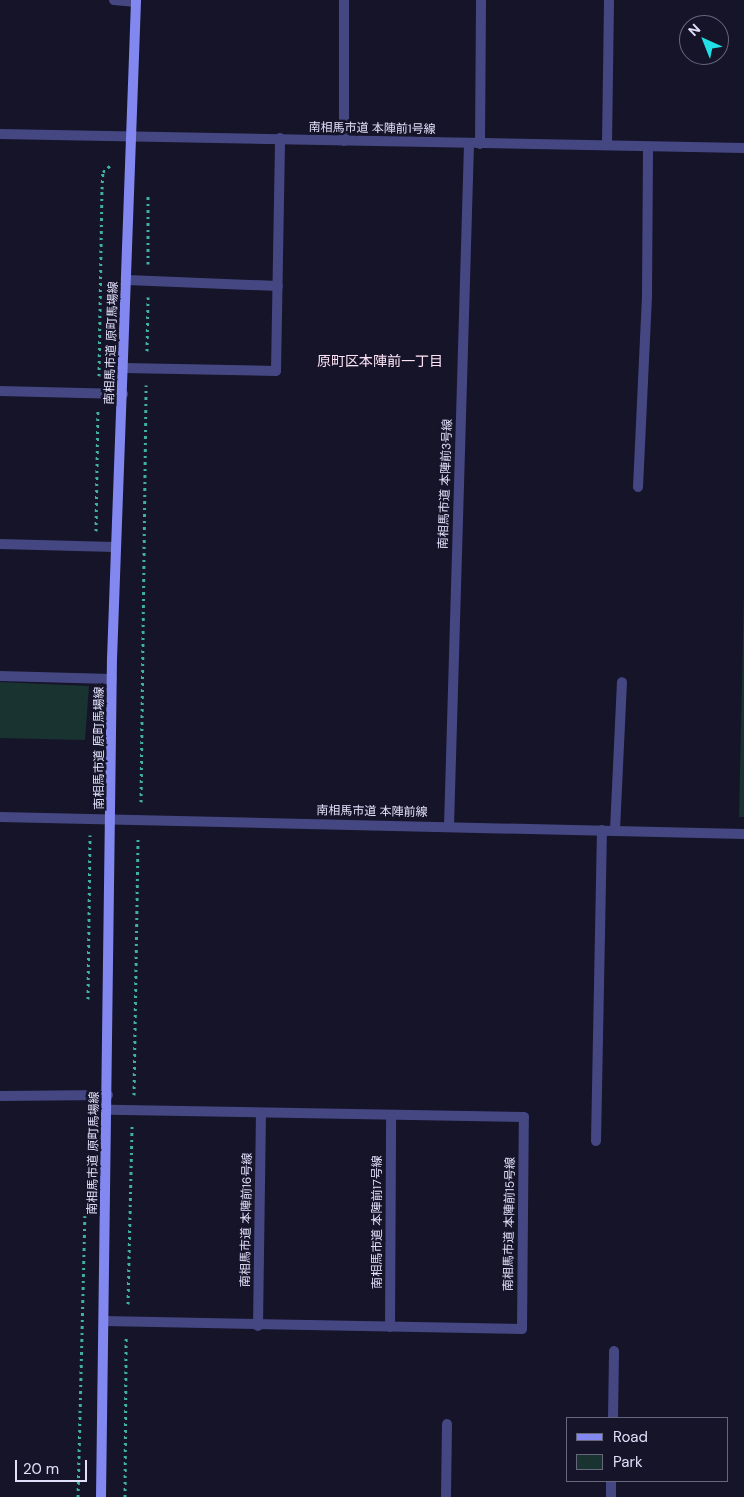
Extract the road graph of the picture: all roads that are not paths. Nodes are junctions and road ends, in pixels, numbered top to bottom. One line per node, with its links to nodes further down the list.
1 (114, 0): 5 (street)
2 (344, 0): 9 (street)
3 (481, 0): 11 (street)
4 (609, 0): 12 (street)
5 (136, 1): 7 (street, 南相馬市道 原町馬場線)
6 (0, 134): 7 (street, 南相馬市道 本陣前1号線)
7 (134, 137): 8 (street, 南相馬市道 本陣前1号線); 15 (street, 南相馬市道 原町馬場線)
8 (280, 138): 9 (street, 南相馬市道 本陣前1号線); 16 (street)
9 (344, 141): 10 (street, 南相馬市道 本陣前1号線)
10 (469, 144): 11 (street, 南相馬市道 本陣前1号線); 28 (street, 南相馬市道 本陣前3号線)
11 (480, 144): 12 (street, 南相馬市道 本陣前1号線)
12 (607, 144): 13 (street, 南相馬市道 本陣前1号線)
13 (648, 147): 14 (street, 南相馬市道 本陣前1号線); 20 (street)
14 (744, 148)
15 (127, 280): 16 (street); 17 (street, 南相馬市道 原町馬場線)
16 (278, 286): 17 (street)
17 (124, 368): 19 (street, 南相馬市道 原町馬場線)
18 (0, 391): 19 (street)
19 (123, 394): 22 (street, 南相馬市道 原町馬場線)
20 (638, 487)
21 (0, 544): 22 (street)
22 (116, 547): 24 (street, 南相馬市道 原町馬場線)
23 (0, 676): 24 (street)
24 (112, 678): 27 (street, 南相馬市道 原町馬場線)
25 (622, 682): 30 (street)
26 (0, 817): 27 (street, 南相馬市道 本陣前線)
27 (112, 820): 28 (street, 南相馬市道 本陣前線); 32 (street, 南相馬市道 原町馬場線)
28 (448, 826): 29 (street, 南相馬市道 本陣前線)
29 (602, 830): 30 (street, 南相馬市道 本陣前線); 37 (street)
30 (615, 830): 31 (street, 南相馬市道 本陣前線)
31 (744, 834)
32 (108, 1095): 33 (street); 34 (street, 南相馬市道 原町馬場線)
33 (0, 1096)
34 (109, 1110): 35 (street, 南相馬市道 本陣前15号線); 38 (street, 南相馬市道 原町馬場線)
35 (261, 1114): 36 (street, 南相馬市道 本陣前15号線); 39 (street, 南相馬市道 本陣前16号線)
36 (391, 1116): 40 (street, 南相馬市道 本陣前17号線); 40 (street, 南相馬市道 本陣前15号線)
37 (596, 1141)
38 (104, 1322): 39 (street, 南相馬市道 本陣前15号線); 45 (street, 南相馬市道 原町馬場線)
39 (258, 1326): 40 (street, 南相馬市道 本陣前15号線)
40 (390, 1327)
41 (614, 1351): 42 (street)
42 (613, 1417)
43 (447, 1424): 46 (street)
44 (612, 1482): 47 (street)
45 (101, 1497)
46 (446, 1497)
47 (611, 1497)

